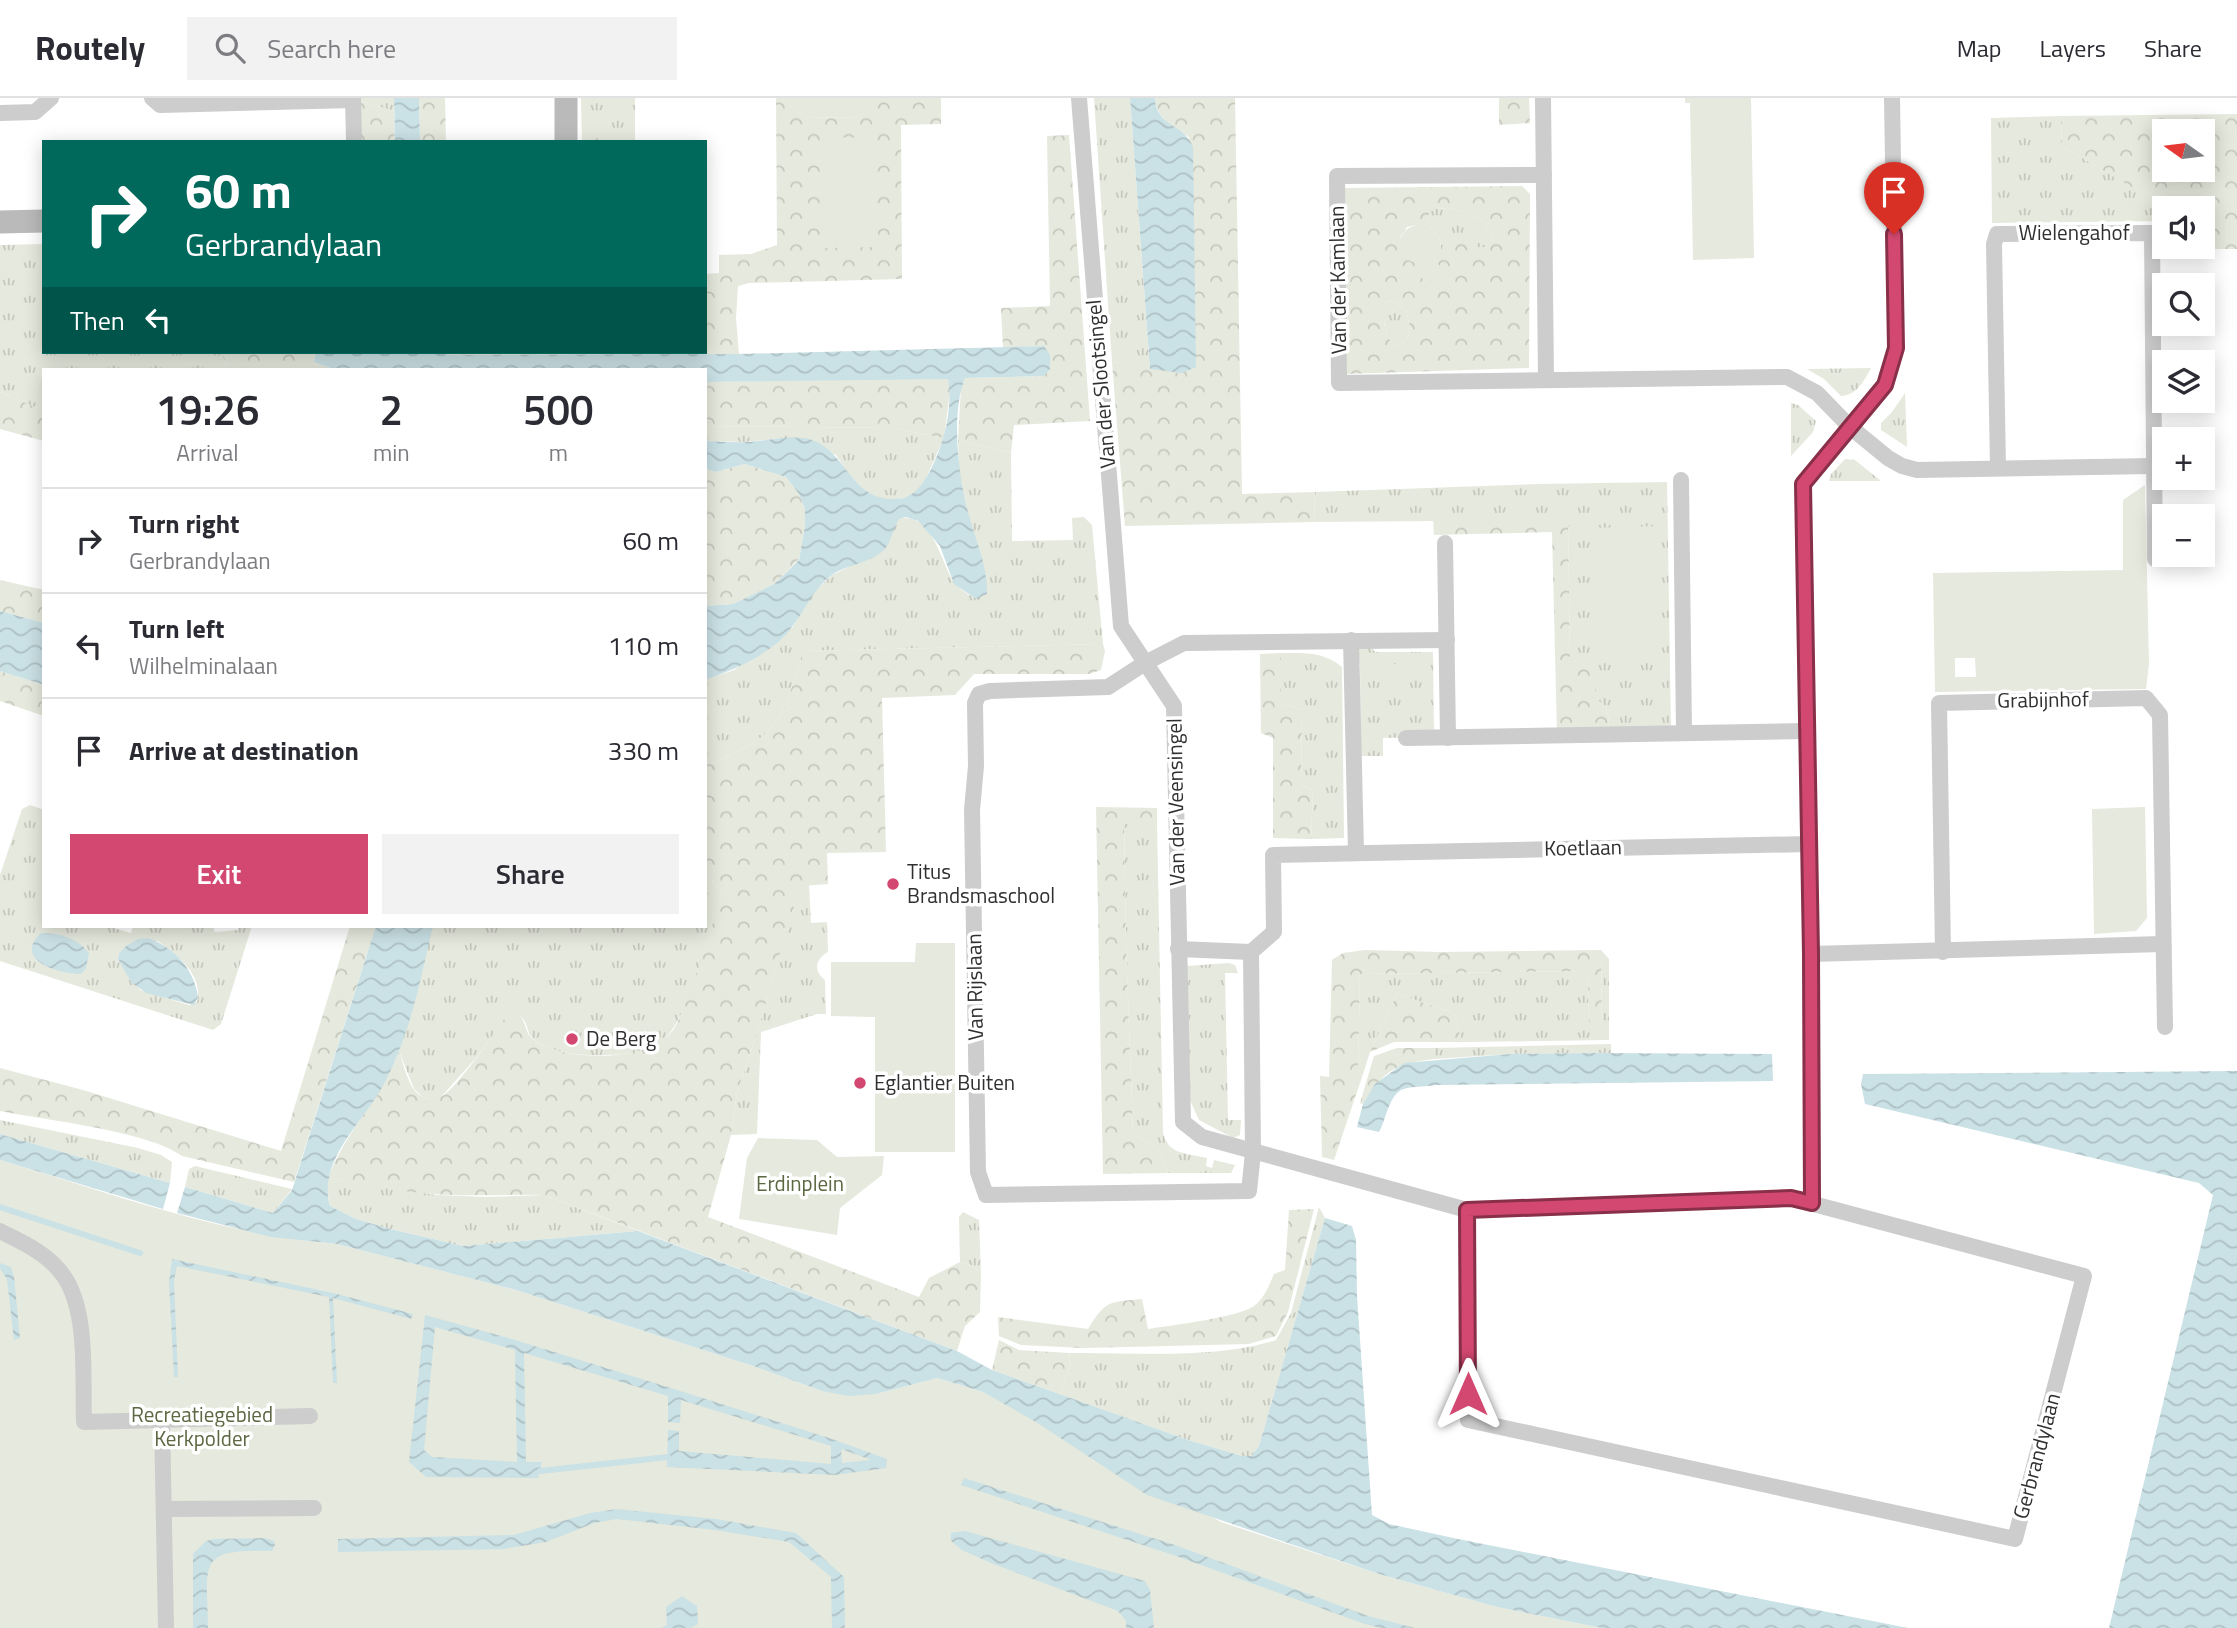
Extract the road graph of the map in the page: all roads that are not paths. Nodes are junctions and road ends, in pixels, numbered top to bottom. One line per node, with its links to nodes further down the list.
1 (51, 98): 8 (street)
2 (152, 98): 7 (street)
3 (566, 98): 10 (street)
4 (1079, 98): 23 (street, Van der Slootsingel)
5 (1543, 98): 11 (street)
6 (1892, 98): 15 (street)
7 (353, 99): 9 (street)
8 (0, 113)
9 (354, 140)
10 (566, 140)
11 (1544, 174): 14 (street); 14 (street, Van der Kamlaan)
12 (42, 221): 13 (street)
13 (0, 222)
14 (1545, 380): 15 (street, Van der Kamlaan)
15 (1849, 426): 18 (street); 24 (street)
16 (2154, 427): 18 (street, Wielengahof)
17 (2152, 467): 18 (street)
18 (1998, 468)
19 (1681, 480): 25 (street)
20 (1445, 544): 22 (street)
21 (1351, 640): 22 (street); 23 (street); 29 (street)
22 (1447, 640): 27 (street)
23 (1145, 663): 31 (street, Van der Veensingel); 36 (street, Van Rijslaan)
24 (1807, 731): 25 (street); 28 (street)
25 (1684, 733): 27 (street)
26 (1406, 738): 27 (street)
27 (1448, 738)
28 (1809, 844): 29 (street, Koetlaan); 34 (street)
29 (1356, 852): 32 (street, Koetlaan)
30 (2162, 944): 33 (street); 33 (street, Grabijnhof); 35 (street, Grabijnhof)
31 (1178, 949): 32 (street); 36 (street, Van der Veensingel)
32 (1251, 951): 36 (street)
33 (1943, 952): 34 (street)
34 (1811, 954): 37 (street)
35 (2165, 1027)
36 (1254, 1153): 38 (street, Van der Veensingel)
37 (1812, 1203): 38 (street, Gerbrandylaan); 38 (street, Gerbrandylaan)
38 (1467, 1210)
39 (0, 1231): 41 (street)
40 (310, 1416): 41 (street)
41 (162, 1421): 43 (street)
42 (314, 1508): 43 (street)
43 (165, 1509): 44 (street)
44 (166, 1628)

